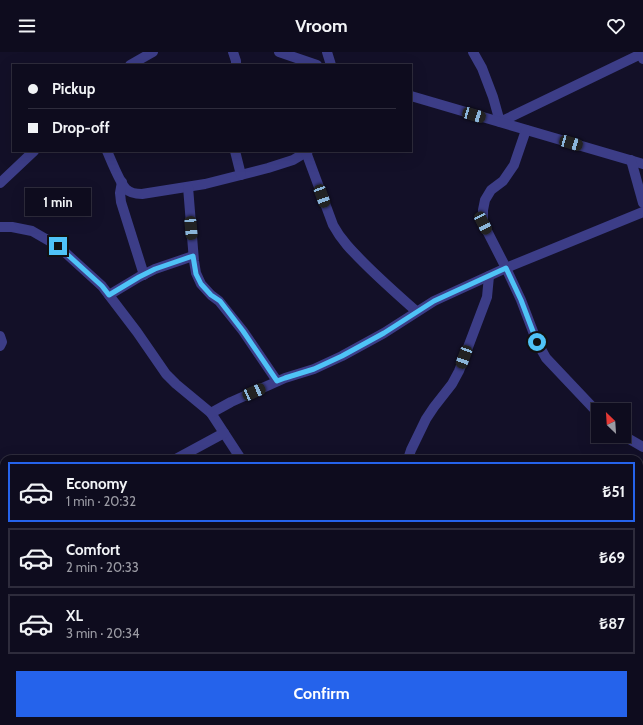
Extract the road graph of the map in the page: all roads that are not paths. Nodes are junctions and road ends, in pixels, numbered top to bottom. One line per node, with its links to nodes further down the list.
1 (153, 52): 7 (street)
2 (233, 52): 8 (street)
3 (279, 52): 9 (street)
4 (327, 52): 10 (street)
5 (473, 52): 12 (street)
6 (642, 55): 12 (street)
7 (132, 64)
8 (236, 64)
9 (315, 64)
10 (331, 64)
11 (412, 96): 12 (street)
12 (500, 122): 13 (street)
13 (526, 130): 18 (street); 28 (street)
14 (33, 152): 22 (street)
15 (107, 152): 21 (street)
16 (235, 152): 20 (street)
17 (307, 152): 20 (street); 32 (street)
18 (631, 160): 19 (street); 24 (street)
19 (643, 164)
20 (241, 175): 23 (street)
21 (122, 182): 23 (street); 29 (street)
22 (0, 183)
23 (188, 187): 27 (street)
24 (643, 203)
25 (643, 212): 28 (street)
26 (0, 227): 31 (street)
27 (193, 256): 29 (street); 35 (street)
28 (506, 268): 30 (street); 36 (street)
29 (144, 275): 31 (street)
30 (489, 276): 32 (street); 43 (street)
31 (109, 295): 37 (street)
32 (416, 312): 35 (street)
33 (0, 336): 34 (street)
34 (0, 346)
35 (277, 381): 37 (street)
36 (591, 406)
37 (210, 413): 38 (street)
38 (224, 433): 41 (street); 42 (street)
39 (631, 440): 40 (street)
40 (643, 447)
41 (183, 455)
42 (238, 455)
43 (409, 455)

